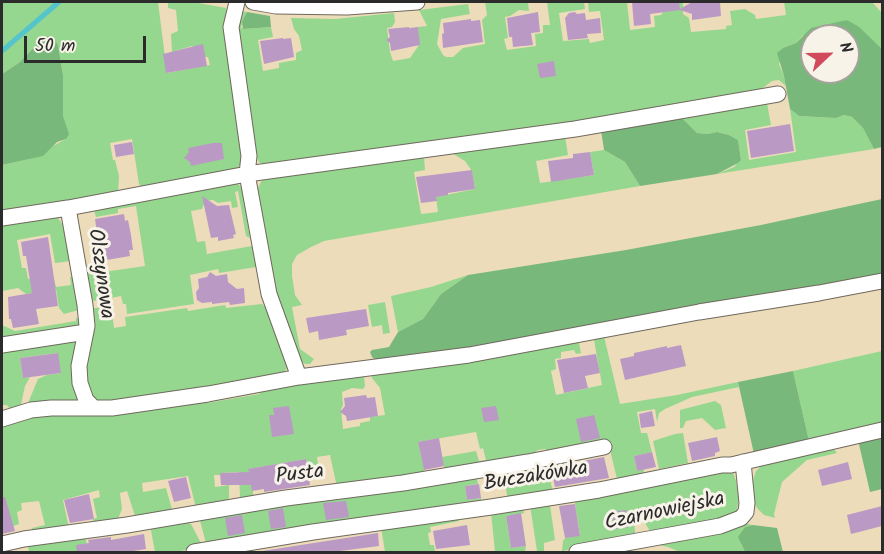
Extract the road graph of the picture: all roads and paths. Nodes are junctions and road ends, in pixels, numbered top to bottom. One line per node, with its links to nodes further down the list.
1 (237, 2): 5 (street)
2 (254, 2): 3 (street)
3 (417, 2)
4 (778, 94): 5 (street)
5 (247, 174): 6 (street); 11 (street)
6 (68, 208): 7 (street, Olszynowa); 9 (street, Olszynowa)
7 (2, 218)
8 (882, 281): 11 (street)
9 (86, 332): 10 (street); 12 (street, Olszynowa)
10 (2, 345)
11 (299, 377): 12 (street)
12 (93, 407): 13 (street)
13 (2, 419)
14 (882, 430): 16 (street, Buczakówka)
15 (604, 447): 17 (street, Pusta)
16 (743, 462): 18 (street, Buczakówka); 19 (street, Czarnowiejska)
17 (2, 544)
18 (194, 552)
19 (577, 552)

